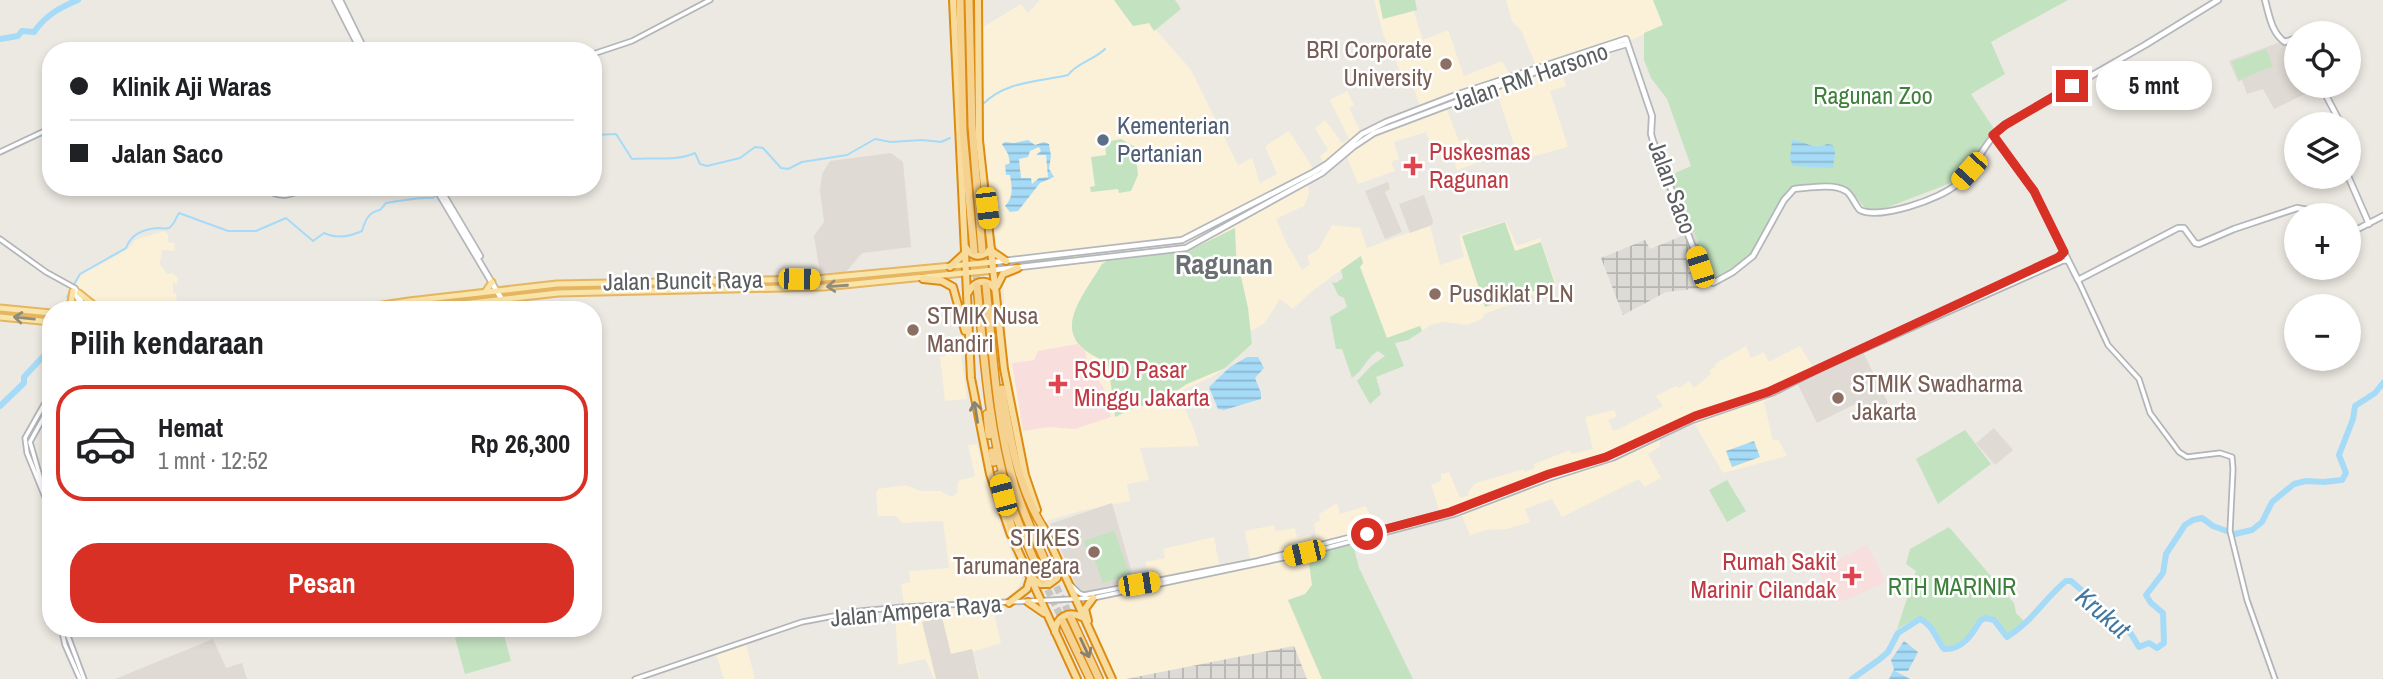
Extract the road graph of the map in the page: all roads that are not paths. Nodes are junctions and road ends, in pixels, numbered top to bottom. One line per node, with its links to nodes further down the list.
1 (337, 0): 9 (main road)
2 (710, 0): 12 (street)
3 (953, 0): 26 (highway)
4 (960, 0): 14 (highway)
5 (970, 0): 15 (highway)
6 (978, 0): 27 (highway)
7 (2218, 0): 17 (main road, Jalan Saco)
8 (2265, 0): 11 (main road)
9 (358, 42)
10 (1627, 42): 13 (main road, Jalan RM Harsono); 17 (main road, Jalan Saco)
11 (2284, 42)
12 (602, 51)
13 (1473, 93): 30 (main road, Jalan RM Harsono); 35 (main road, Jalan RM Harsono)
14 (962, 112): 15 (highway); 15 (highway)
15 (971, 113)
16 (42, 132): 18 (street)
17 (1993, 135): 28 (main road)
18 (0, 152)
19 (2354, 189): 23 (main road)
20 (442, 196): 42 (main road)
21 (2284, 212): 39 (main road)
22 (2383, 216): 23 (main road)
23 (2369, 223): 24 (main road)
24 (2361, 227)
25 (0, 239): 43 (street)
26 (963, 243): 27 (highway); 29 (highway)
27 (992, 246): 30 (highway); 32 (highway)
28 (2064, 252): 31 (main road); 66 (street)
29 (964, 254): 33 (highway); 34 (highway)
30 (1006, 261): 32 (main road, Jalan RM Harsono)
31 (2068, 261): 39 (main road); 66 (street)
32 (994, 262): 33 (main road, Jalan Buncit Raya); 36 (highway)
33 (965, 265): 34 (main road, Jalan Buncit Raya); 37 (highway)
34 (950, 267): 42 (main road, Jalan Buncit Raya)
35 (1017, 268): 36 (main road, Jalan RM Harsono); 44 (highway)
36 (994, 270): 37 (main road, Jalan Buncit Raya); 44 (highway)
37 (966, 274): 38 (main road, Jalan Buncit Raya); 45 (highway)
38 (923, 279): 46 (main road, Jalan Buncit Raya, one-way to 46); 58 (highway)
39 (2078, 280): 92 (street)
40 (977, 286): 57 (highway)
41 (986, 286): 52 (highway)
42 (498, 288): 46 (main road); 50 (main road)
43 (75, 291): 47 (main road); 48 (street); 49 (main road)
44 (997, 292): 45 (highway); 65 (highway)
45 (967, 294): 58 (highway)
46 (503, 298): 51 (main road, Jalan Buncit Raya)
47 (71, 301)
48 (79, 301)
49 (88, 301)
50 (416, 301)
51 (479, 301)
52 (988, 305): 65 (highway); 70 (highway)
53 (0, 308): 54 (main road)
54 (42, 312)
55 (0, 317): 56 (main road, one-way to 55)
56 (42, 321)
57 (981, 326): 61 (highway); 72 (highway)
58 (968, 343): 67 (highway, one-way to 58)
59 (42, 408): 64 (street)
60 (42, 420): 63 (street)
61 (994, 462)
62 (998, 475): 67 (highway)
63 (42, 483)
64 (42, 490)
65 (1044, 529): 68 (highway)
66 (1367, 536): 73 (street)
67 (1017, 548): 69 (highway)
68 (1061, 569): 69 (highway); 73 (street); 75 (highway)
69 (1027, 570): 71 (highway)
70 (1052, 576)
71 (1030, 578): 77 (highway); 78 (highway)
72 (1043, 580)
73 (1160, 583): 74 (street, Jalan Ampera Raya)
74 (1093, 598): 75 (street, Jalan Ampera Raya); 83 (highway)
75 (1074, 600): 77 (street, Jalan Ampera Raya); 81 (highway)
76 (1028, 601): 77 (street, Jalan Ampera Raya); 78 (street, Jalan Ampera Raya); 79 (highway)
77 (1040, 601): 79 (highway)
78 (1009, 603): 87 (street, Jalan Ampera Raya)
79 (1047, 617): 84 (highway)
80 (1071, 618): 90 (highway, one-way to 90)
81 (1083, 618): 83 (highway); 84 (highway)
82 (1063, 622): 89 (highway)
83 (1090, 632): 91 (highway)
84 (1054, 634): 88 (highway)
85 (66, 637): 86 (street)
86 (82, 679)
87 (635, 679)
88 (1077, 679)
89 (1090, 679)
90 (1099, 679)
91 (1112, 679)
92 (2275, 679)

